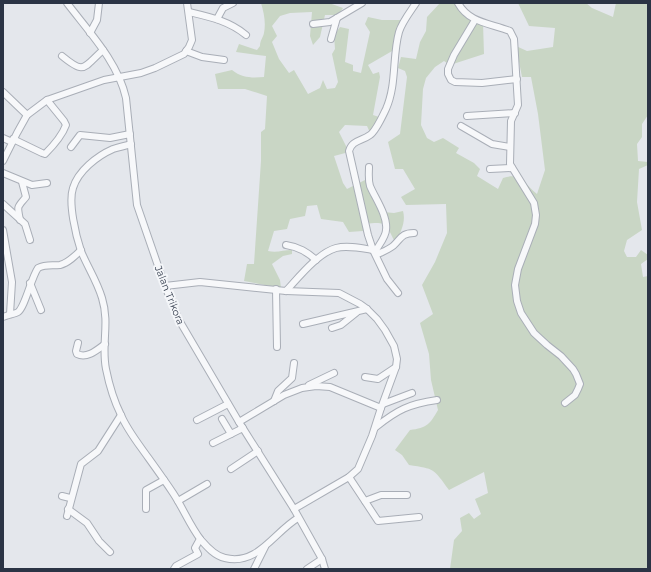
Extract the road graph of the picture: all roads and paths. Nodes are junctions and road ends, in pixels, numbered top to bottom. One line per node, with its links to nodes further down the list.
1 (68, 3): 13 (street, Jalan Trikora)
2 (99, 3): 13 (street)
3 (188, 3): 8 (street)
4 (234, 3): 10 (street)
5 (362, 3): 9 (street)
6 (416, 3): 48 (street)
7 (458, 3): 11 (street)
8 (189, 12): 10 (street); 17 (street)
9 (337, 18): 12 (street); 15 (street)
10 (217, 19): 14 (street)
11 (475, 20): 21 (street); 21 (street)
12 (313, 24)
13 (90, 33): 16 (street, Jalan Trikora)
14 (246, 35)
15 (331, 39)
16 (103, 50): 18 (street); 20 (street, Jalan Trikora)
17 (186, 51): 19 (street); 20 (street)
18 (62, 56)
19 (224, 60)
20 (120, 77): 23 (street); 28 (street, Jalan Trikora)
21 (517, 79): 24 (street)
22 (3, 92): 25 (street)
23 (47, 100): 25 (street); 30 (street)
24 (515, 113): 26 (street); 33 (street)
25 (27, 115): 30 (street)
26 (467, 116)
27 (461, 126): 33 (street)
28 (130, 134): 31 (street, Jalan Trikora); 32 (street)
29 (3, 138): 30 (street)
30 (13, 141): 34 (street)
31 (131, 144): 47 (street); 51 (street, Jalan Trikora)
32 (70, 147)
33 (510, 147): 37 (street)
34 (3, 161)
35 (369, 167): 48 (street)
36 (490, 168): 37 (street)
37 (512, 168): 73 (street)
38 (3, 173): 39 (street)
39 (22, 182): 40 (street); 42 (street)
40 (47, 183)
41 (3, 204): 42 (street)
42 (20, 220): 45 (street)
43 (3, 230): 58 (street)
44 (414, 233): 48 (street)
45 (30, 240)
46 (286, 245): 49 (street)
47 (81, 250): 50 (street); 63 (street)
48 (374, 252): 49 (street); 54 (street)
49 (316, 260): 53 (street)
50 (30, 283): 56 (street); 58 (street)
51 (165, 286): 52 (street); 74 (street, Jalan Trikora)
52 (276, 289): 53 (street); 64 (street)
53 (286, 291): 55 (street)
54 (398, 293)
55 (367, 309): 57 (street); 66 (street)
56 (41, 310)
57 (356, 313): 60 (street); 61 (street)
58 (10, 314): 59 (street)
59 (3, 317)
60 (303, 324)
61 (332, 328)
62 (78, 343): 63 (street)
63 (105, 344): 76 (street)
64 (277, 347)
65 (294, 363): 72 (street)
66 (396, 367): 68 (street); 75 (street)
67 (334, 373): 69 (street)
68 (365, 376)
69 (302, 388): 72 (street); 75 (street)
70 (412, 393): 75 (street)
71 (437, 400): 80 (street)
72 (274, 401): 79 (street)
73 (565, 403)
74 (228, 404): 78 (street); 79 (street, Jalan Trikora)
75 (382, 406): 80 (street)
76 (121, 415): 86 (street); 90 (street)
77 (222, 419): 81 (street)
78 (197, 420)
79 (241, 425): 81 (street); 83 (street, Jalan Trikora)
80 (376, 427): 85 (street)
81 (231, 434): 82 (street)
82 (213, 443)
83 (258, 451): 84 (street); 94 (street, Jalan Trikora)
84 (232, 469)
85 (348, 477): 92 (street); 94 (street)
86 (164, 480): 91 (street); 93 (street)
87 (207, 484): 91 (street)
88 (407, 495): 92 (street)
89 (62, 496): 90 (street)
90 (70, 498): 99 (street)
91 (178, 501): 97 (street)
92 (365, 501): 95 (street)
93 (146, 509)
94 (294, 509): 96 (street, Jalan Trikora)
95 (419, 516)
96 (298, 518): 98 (street); 101 (street, Jalan Trikora)
97 (200, 539): 100 (street); 103 (street)
98 (266, 546): 100 (street); 102 (street)
99 (110, 552)
100 (247, 557): 102 (street)
101 (322, 559): 104 (street); 105 (street, Jalan Trikora)
102 (254, 568)
103 (174, 569)
104 (307, 569)
105 (325, 569)

